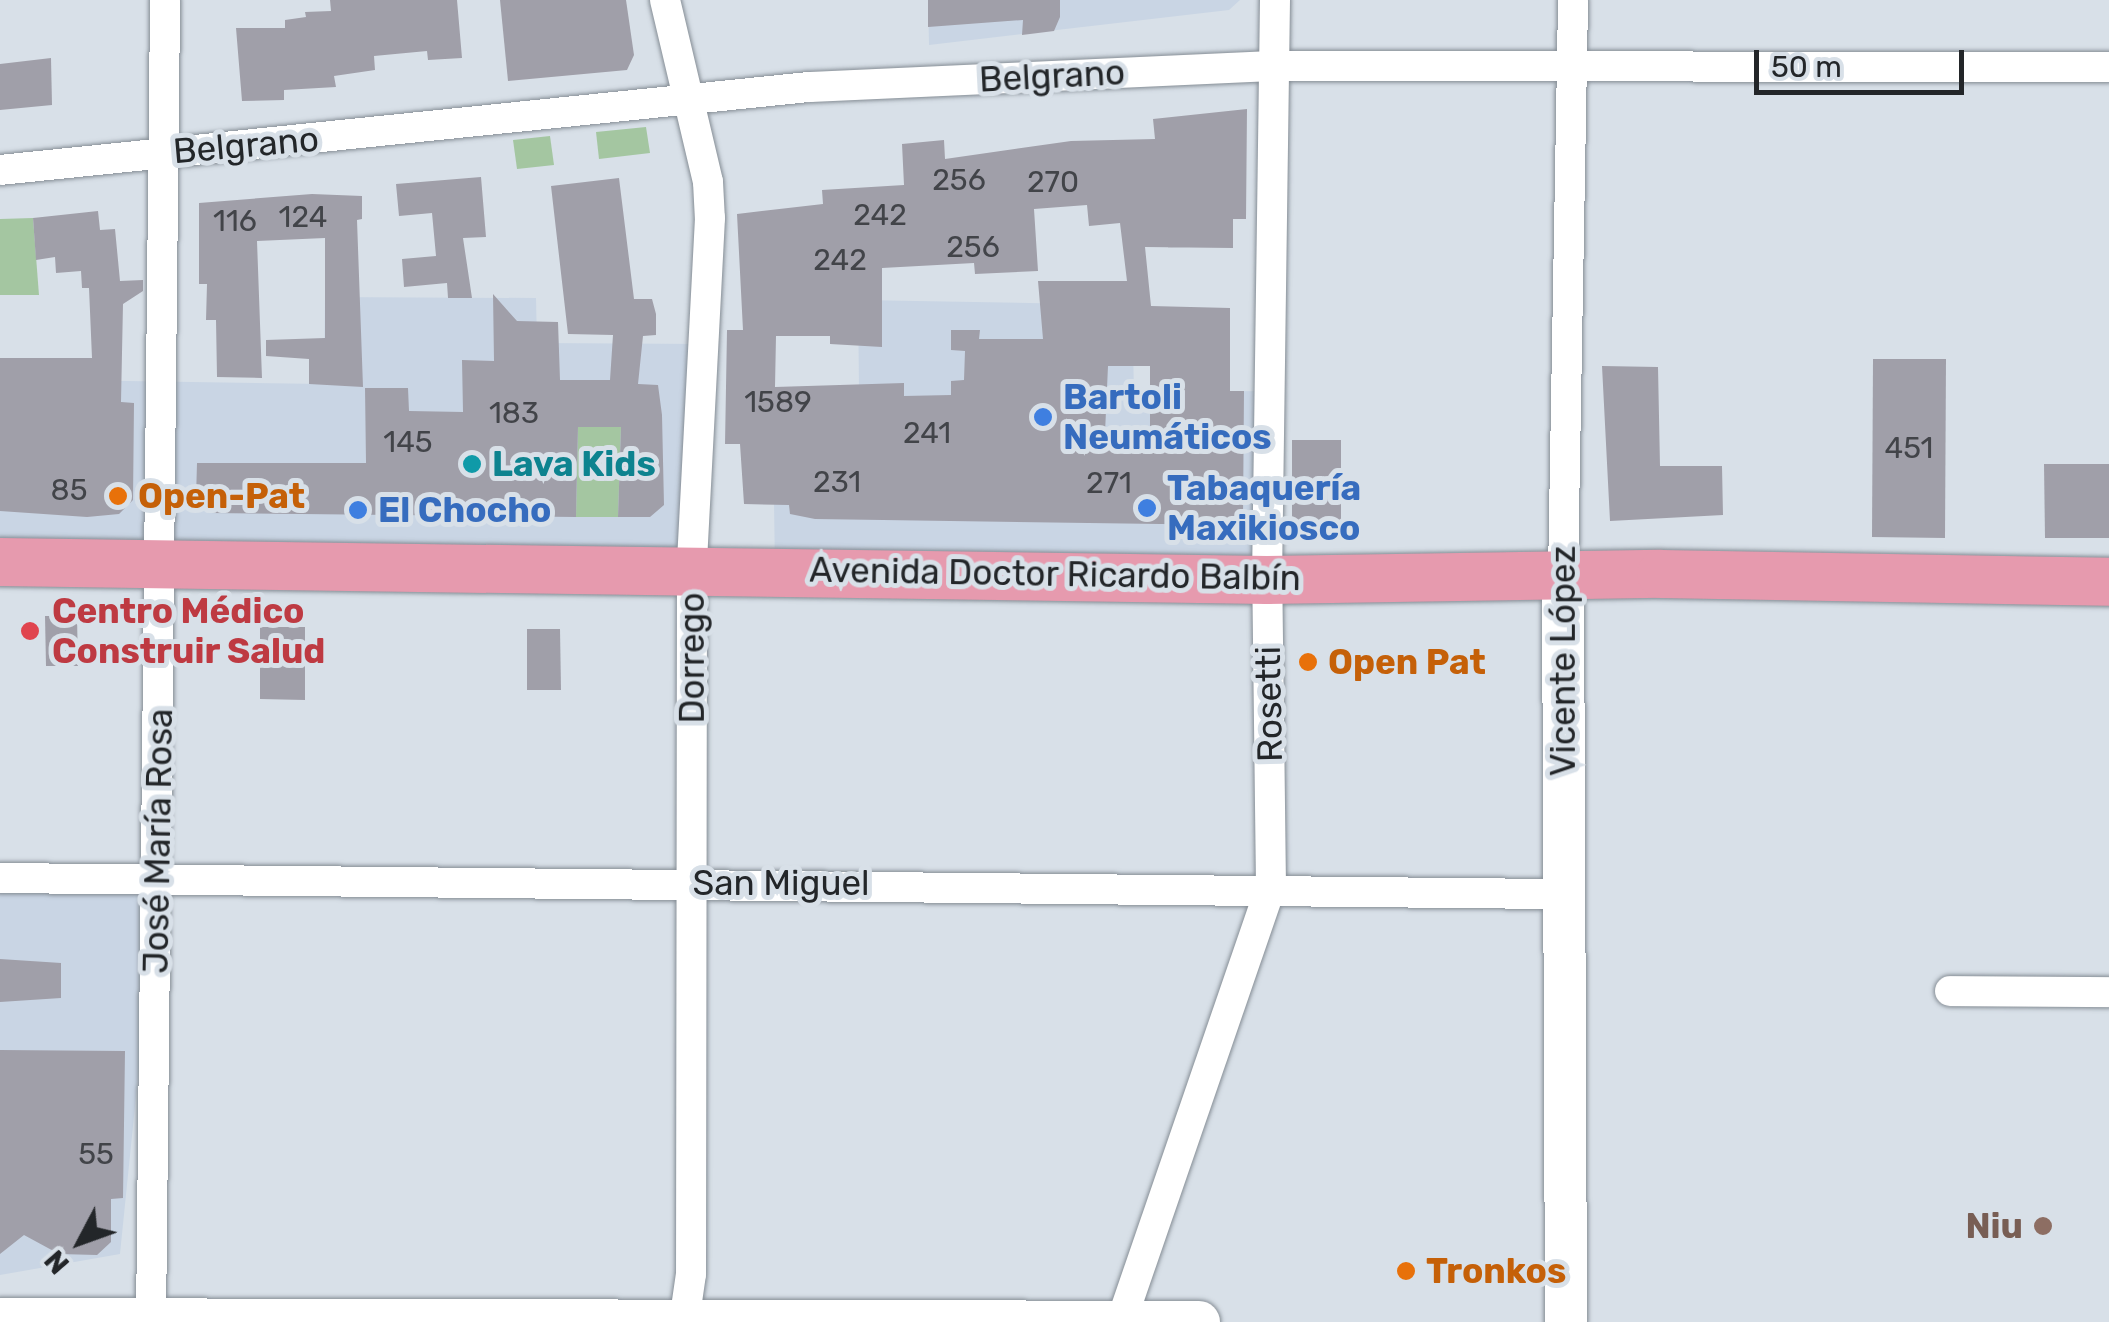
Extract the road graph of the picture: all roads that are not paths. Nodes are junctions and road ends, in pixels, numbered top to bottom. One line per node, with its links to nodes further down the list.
1 (166, 0): 9 (street, José María Rosa)
2 (665, 0): 8 (street, Dorrego)
3 (1275, 0): 6 (street, Rosetti)
4 (1573, 0): 5 (street, Vicente López)
5 (1572, 64): 6 (street, Belgrano); 7 (street, Belgrano); 14 (street, Vicente López)
6 (1274, 66): 8 (street, Belgrano); 15 (street, Rosetti)
7 (2109, 66)
8 (688, 104): 9 (street, Belgrano); 13 (street, Dorrego)
9 (165, 153): 10 (street, Belgrano); 12 (street, José María Rosa)
10 (0, 170)
11 (0, 562): 12 (main road, Avenida Doctor Ricardo Balbín)
12 (162, 564): 13 (main road, Avenida Doctor Ricardo Balbín); 18 (street, José María Rosa)
13 (692, 567): 15 (main road, Avenida Doctor Ricardo Balbín); 19 (street, Dorrego)
14 (1563, 575): 15 (main road, Avenida Doctor Ricardo Balbín); 16 (main road, Avenida Doctor Ricardo Balbín); 21 (street, Vicente López)
15 (1267, 580): 20 (street, Rosetti)
16 (2109, 582)
17 (0, 878): 18 (street, San Miguel)
18 (158, 880): 19 (street, San Miguel); 26 (street, José María Rosa)
19 (691, 882): 20 (street, San Miguel); 25 (street, Dorrego)
20 (1271, 887): 21 (street, San Miguel); 27 (street, Rosetti)
21 (1561, 894): 29 (street, Vicente López)
22 (1950, 990): 23 (street)
23 (2109, 992)
24 (0, 1320): 26 (street)
25 (684, 1320): 26 (street); 27 (street)
26 (151, 1321)
27 (1121, 1321): 28 (street)
28 (1199, 1322)
29 (1566, 1322)

